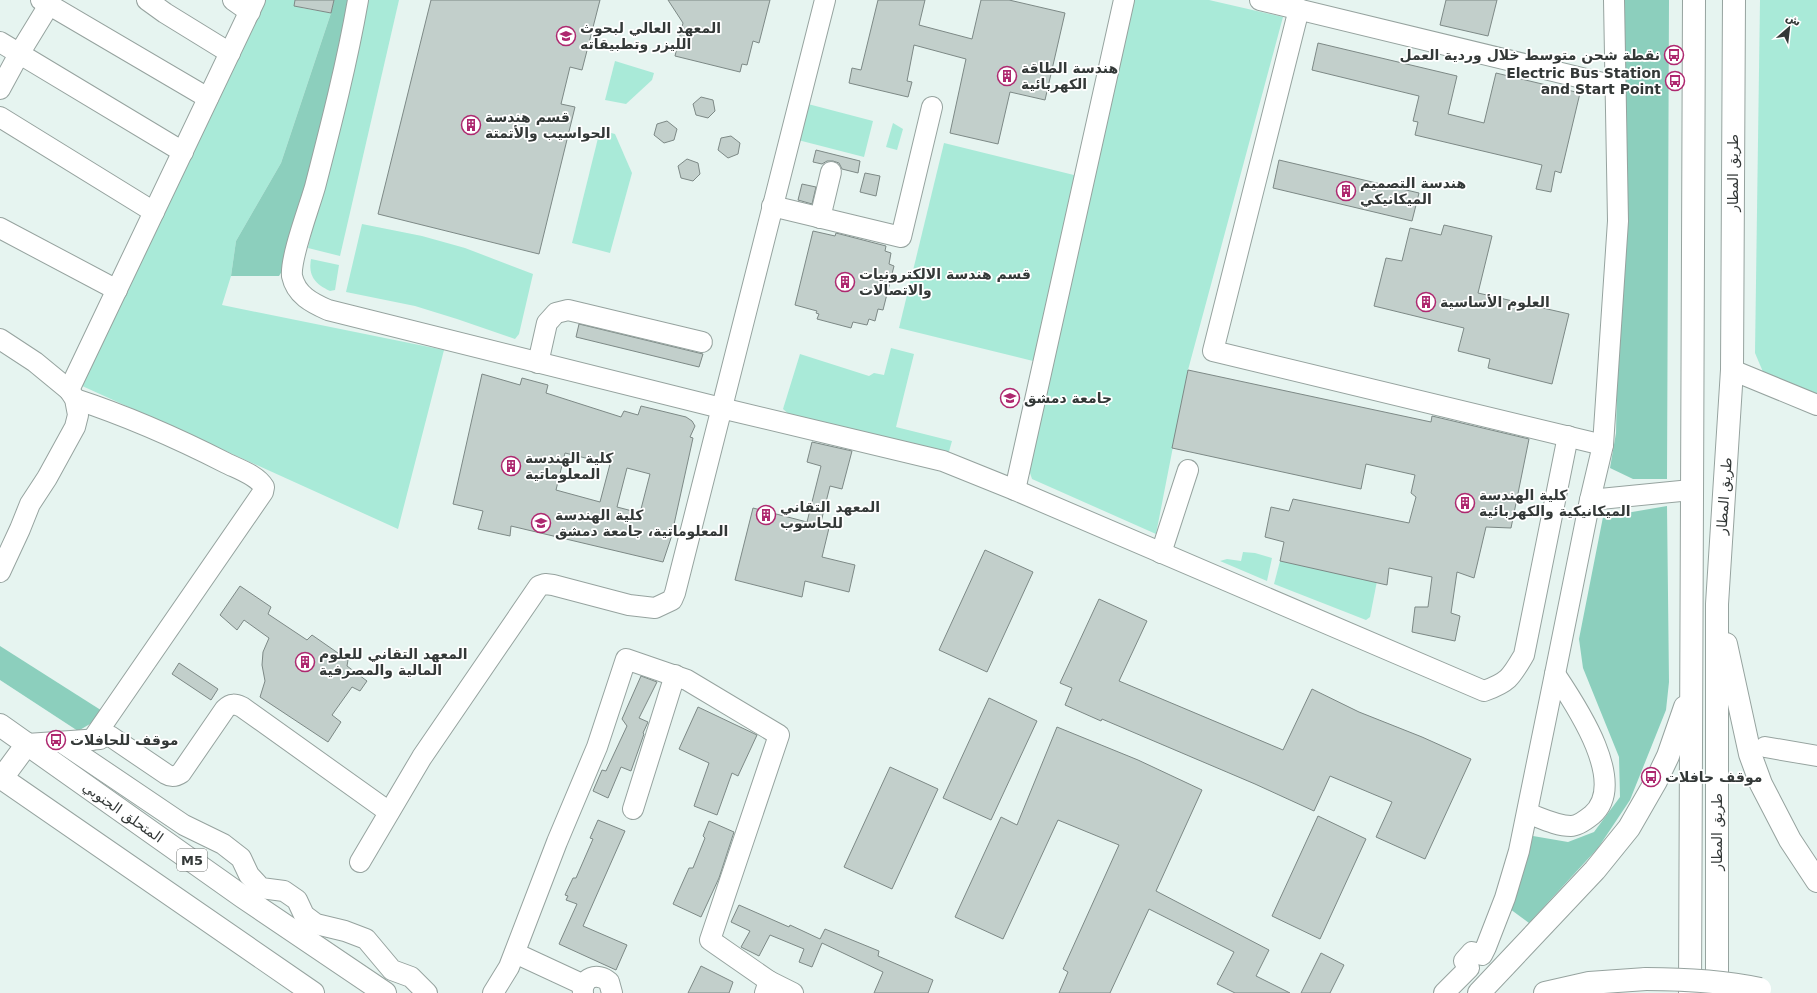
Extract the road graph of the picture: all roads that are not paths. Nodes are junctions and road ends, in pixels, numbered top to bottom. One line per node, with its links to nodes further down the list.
1 (147, 0): 14 (street)
2 (232, 0): 11 (street)
3 (358, 0): 30 (street)
4 (825, 0): 23 (street)
5 (1124, 0): 38 (street)
6 (1260, 0): 12 (street)
7 (1614, 0): 16 (street)
8 (1694, 0): 39 (highway, طريق المطار)
9 (1734, 0): 31 (highway, طريق المطار)
10 (45, 2): 15 (street); 18 (street)
11 (252, 6): 14 (street)
12 (1299, 9): 16 (street); 35 (street)
13 (0, 42): 15 (street)
14 (230, 53): 18 (street)
15 (19, 54): 17 (street); 21 (street)
16 (1615, 86): 36 (street)
17 (0, 88)
18 (208, 98): 21 (street)
19 (932, 107): 25 (street)
20 (0, 117): 24 (street)
21 (183, 152): 24 (street)
22 (831, 172): 25 (street)
23 (772, 206): 25 (street); 34 (street)
24 (154, 212): 27 (street)
25 (820, 218)
26 (0, 228): 27 (street)
27 (117, 290): 32 (street)
28 (0, 339): 32 (street)
29 (702, 342): 30 (street)
30 (538, 363): 34 (street)
31 (1732, 370): 33 (street); 43 (highway, طريق المطار)
32 (72, 394): 42 (street); 48 (street)
33 (1817, 405)
34 (721, 408): 38 (street); 55 (street)
35 (1568, 436): 36 (street); 41 (street)
36 (1603, 444): 40 (street)
37 (1188, 470): 41 (street)
38 (1014, 490): 41 (street)
39 (1691, 490): 40 (street); 46 (highway, طريق المطار)
40 (1590, 500): 44 (street)
41 (1161, 553)
42 (0, 572)
43 (1717, 604): 58 (highway); 73 (highway, طريق المطار)
44 (1555, 674): 56 (street); 56 (street)
45 (675, 675): 54 (street); 59 (street); 60 (street)
46 (1692, 679): 70 (highway); 72 (highway, طريق المطار)
47 (0, 725): 50 (highway, المتحلق الجنوبي / M5)
48 (92, 740): 49 (street); 55 (street)
49 (61, 742): 50 (street); 65 (street)
50 (27, 744): 53 (highway); 64 (highway, المتحلق الجنوبي / M5)
51 (1765, 747): 52 (street)
52 (1817, 756)
53 (1, 778): 63 (highway)
54 (634, 809)
55 (390, 812): 57 (street)
56 (1527, 813): 69 (street)
57 (360, 862)
58 (1817, 882)
59 (515, 953): 61 (street); 66 (street)
60 (767, 987): 68 (street)
61 (583, 989): 67 (street)
62 (1767, 991): 71 (highway, bridge)
63 (313, 993)
64 (385, 993)
65 (427, 993)
66 (493, 993)
67 (612, 993)
68 (793, 993)
69 (1444, 993)
70 (1479, 993)
71 (1545, 993)
72 (1690, 993)
73 (1717, 993)

